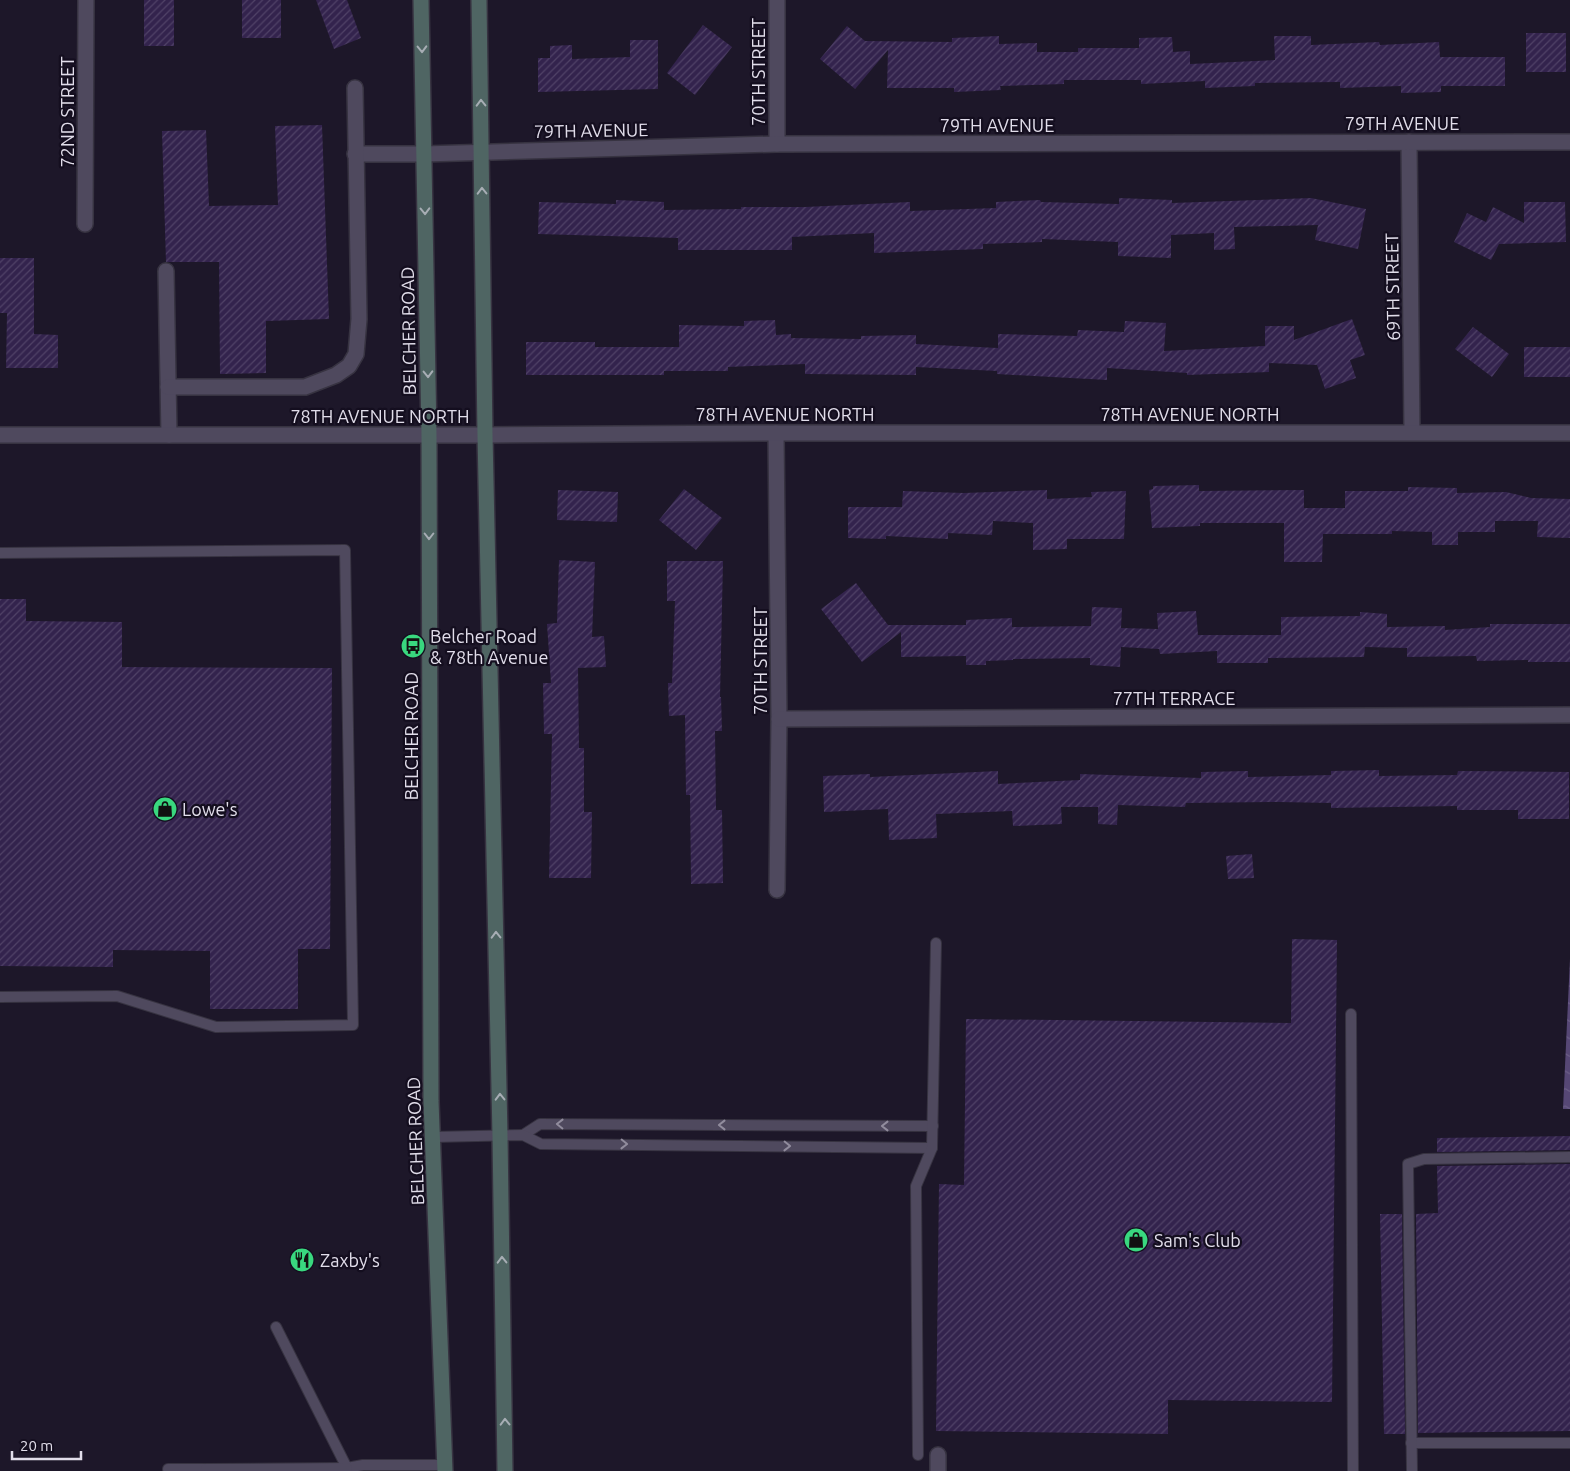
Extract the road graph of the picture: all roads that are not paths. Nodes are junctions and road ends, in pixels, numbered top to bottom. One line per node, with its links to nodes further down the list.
1 (86, 0): 12 (street, 72ND STREET)
2 (422, 0): 11 (main road, BELCHER ROAD, one-way to 11)
3 (479, 0): 9 (main road, one-way to 3)
4 (777, 0): 8 (street, 70TH STREET)
5 (355, 88): 10 (street)
6 (1409, 142): 7 (street, 79TH AVENUE); 8 (street, 79TH AVENUE); 15 (street, 69TH STREET)
7 (1570, 142)
8 (777, 144): 9 (street, 79TH AVENUE)
9 (482, 152): 11 (street, 79TH AVENUE); 21 (main road, one-way to 9)
10 (356, 154): 11 (street, 79TH AVENUE); 14 (street)
11 (424, 154): 20 (main road, BELCHER ROAD, one-way to 20)
12 (85, 224)
13 (166, 272): 14 (street)
14 (168, 387): 19 (street)
15 (1412, 432): 16 (street, 78TH AVENUE NORTH); 17 (street, 78TH AVENUE NORTH)
16 (776, 433): 21 (street, 78TH AVENUE NORTH); 24 (street, 70TH STREET)
17 (1570, 433)
18 (0, 435): 19 (street, 78TH AVENUE NORTH)
19 (169, 435): 20 (street, 78TH AVENUE NORTH)
20 (429, 435): 21 (street, 78TH AVENUE NORTH); 32 (main road, BELCHER ROAD, one-way to 32)
21 (485, 435): 31 (main road, one-way to 21)
22 (0, 552): 27 (lane)
23 (1570, 715): 24 (street, 77TH TERRACE)
24 (779, 719): 25 (street, 70TH STREET)
25 (777, 890)
26 (936, 943): 29 (lane)
27 (0, 997)
28 (1352, 1014): 47 (lane)
29 (933, 1126): 30 (lane, one-way to 30); 33 (lane)
30 (523, 1135): 31 (lane); 33 (lane, one-way to 33)
31 (500, 1136): 32 (lane); 45 (main road, one-way to 31)
32 (432, 1137): 41 (main road, BELCHER ROAD)
33 (932, 1148): 38 (lane)
34 (1570, 1157): 36 (lane)
35 (276, 1327): 40 (lane)
36 (1412, 1443): 37 (lane); 48 (lane)
37 (1570, 1443)
38 (918, 1455)
39 (938, 1455): 46 (street)
40 (347, 1468): 41 (lane); 44 (lane)
41 (446, 1468)
42 (168, 1469): 43 (lane)
43 (206, 1470): 44 (lane)
44 (254, 1470)
45 (505, 1471)
46 (938, 1471)
47 (1353, 1471)
48 (1412, 1471)

